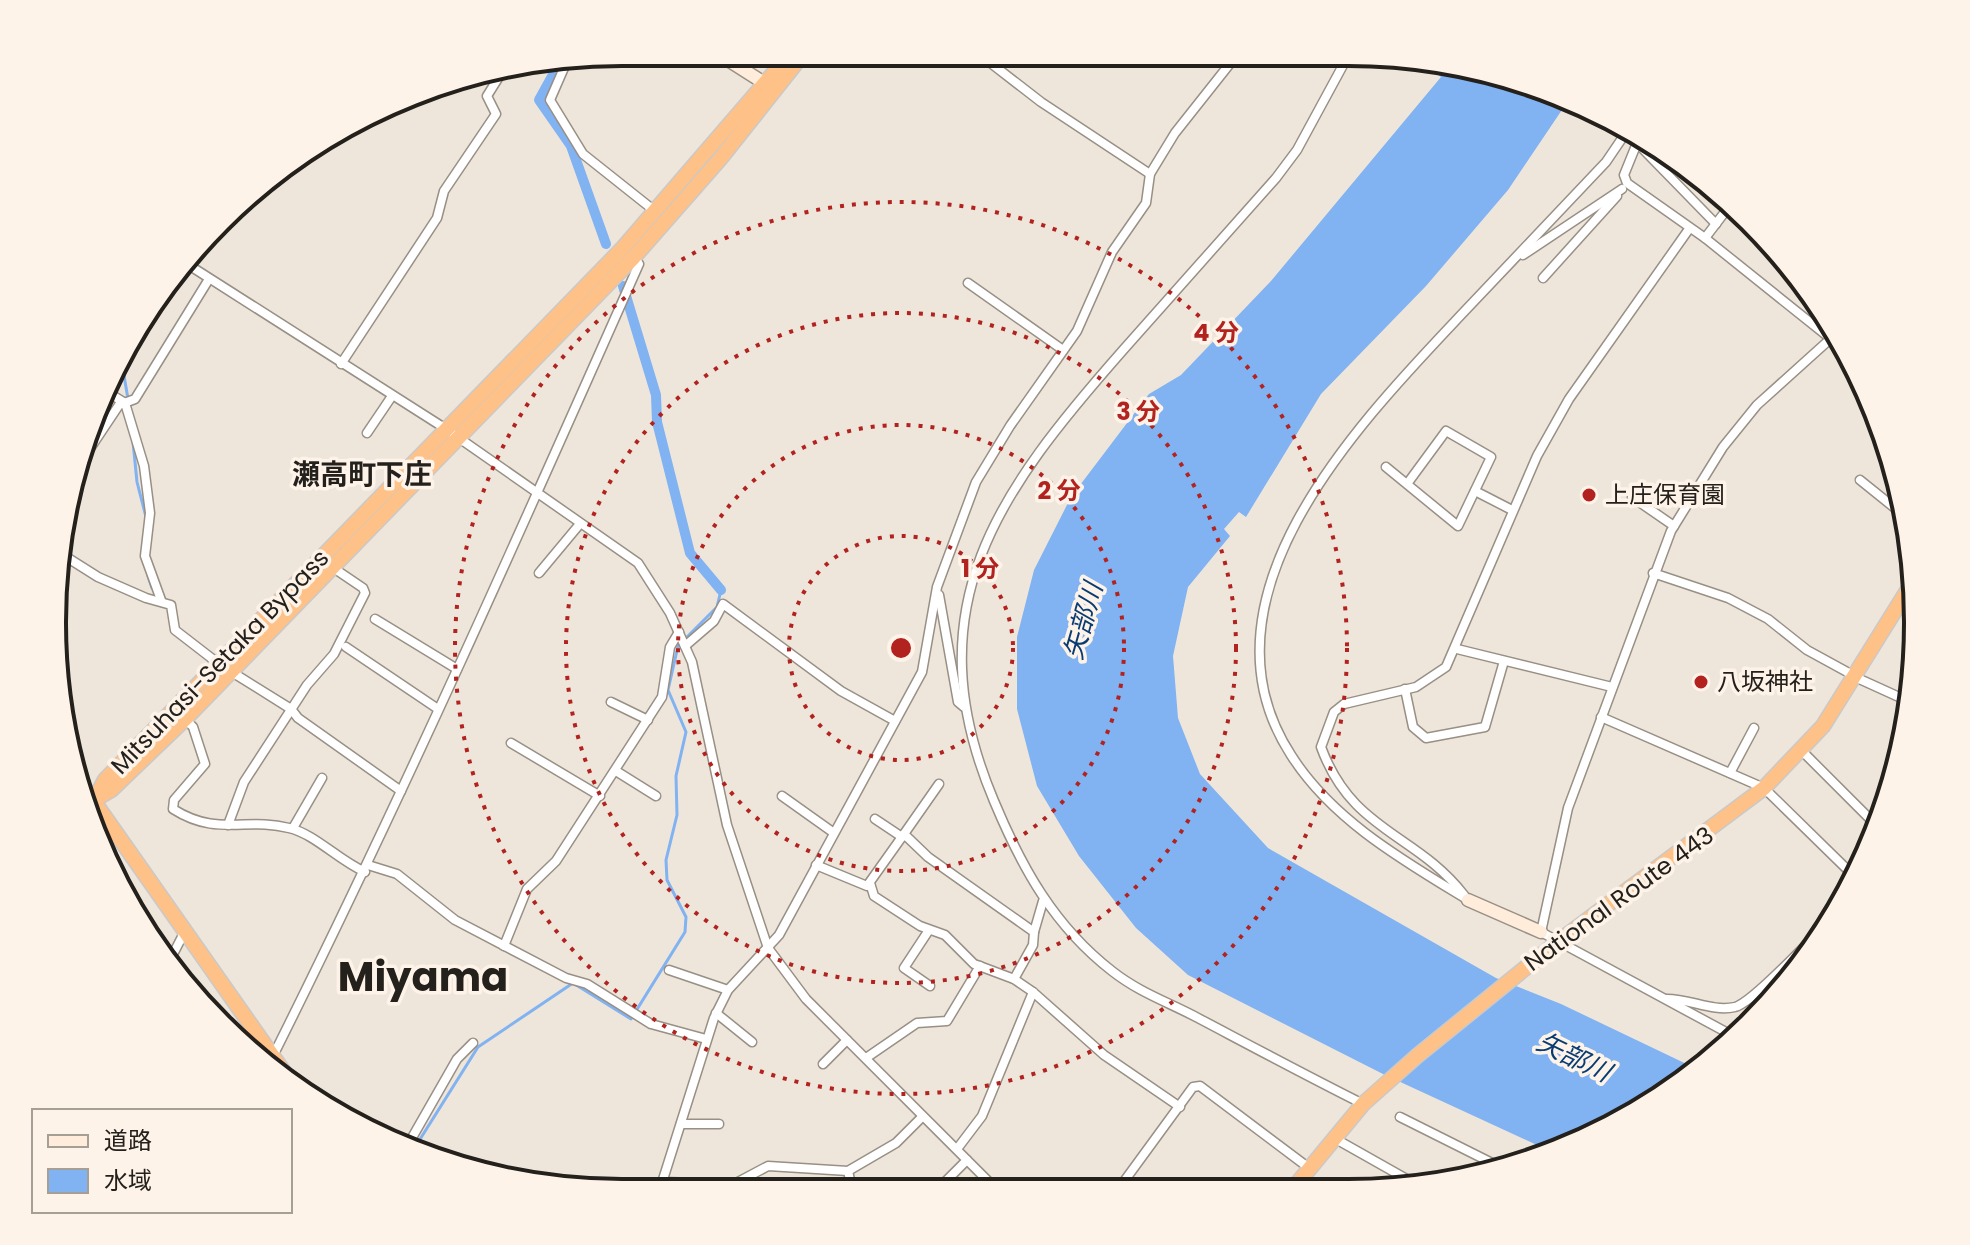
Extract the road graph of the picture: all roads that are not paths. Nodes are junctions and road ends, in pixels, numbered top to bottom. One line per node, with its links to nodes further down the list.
1 (746, 66): 9 (street)
2 (783, 66): 9 (highway, Mitsuhasi-Setaka Bypass)
3 (791, 66): 9 (highway, Mitsuhasi-Setaka Bypass)
4 (994, 66): 13 (street)
5 (1228, 66): 13 (street)
6 (1343, 66): 66 (street)
7 (563, 70): 16 (street)
8 (496, 81): 29 (street)
9 (771, 87): 16 (highway, Mitsuhasi-Setaka Bypass)
10 (1622, 139): 21 (street)
11 (1635, 147): 14 (street)
12 (1656, 159): 17 (street)
13 (1150, 174): 28 (street)
14 (1625, 186): 18 (street); 21 (street); 23 (street)
15 (1724, 213): 17 (street)
16 (660, 218): 20 (highway, Mitsuhasi-Setaka Bypass); 35 (highway, Mitsuhasi-Setaka Bypass)
17 (1716, 224): 19 (street)
18 (1689, 229): 19 (street); 43 (street)
19 (1705, 238): 26 (street)
20 (634, 257): 35 (highway, Mitsuhasi-Setaka Bypass); 40 (street)
21 (1512, 261): 98 (street)
22 (194, 269): 24 (street)
23 (1543, 278)
24 (209, 279): 29 (street); 32 (street)
25 (968, 283): 28 (street)
26 (1815, 321)
27 (1828, 342): 45 (street)
28 (1063, 350): 50 (street)
29 (341, 364): 31 (street)
30 (115, 395): 32 (street)
31 (392, 396): 33 (street); 35 (street)
32 (130, 401): 34 (street); 52 (street)
33 (367, 433)
34 (99, 434)
35 (452, 434): 40 (street); 47 (highway, Mitsuhasi-Setaka Bypass); 59 (highway, Mitsuhasi-Setaka Bypass)
36 (1386, 467): 38 (street)
37 (1860, 480): 42 (street)
38 (1407, 484): 39 (street); 39 (street)
39 (1475, 491): 43 (street)
40 (537, 493): 44 (street); 60 (street)
41 (1632, 497): 45 (street)
42 (1891, 505)
43 (1512, 510): 57 (street)
44 (579, 525): 48 (street); 54 (street)
45 (1674, 526): 49 (street)
46 (70, 559): 52 (street)
47 (332, 567): 59 (highway, Mitsuhasi-Setaka Bypass); 67 (street)
48 (539, 573)
49 (1653, 573): 61 (street); 62 (street)
50 (937, 587): 66 (street); 72 (street)
51 (1903, 596): 61 (highway, National Route 443)
52 (161, 600): 59 (street)
53 (375, 619): 60 (street)
54 (679, 632): 55 (street); 71 (street)
55 (685, 646): 72 (street); 106 (street)
56 (346, 647): 68 (street)
57 (1457, 649): 58 (street); 63 (street)
58 (1504, 661): 62 (street); 63 (street)
59 (225, 667): 67 (street); 70 (highway, Mitsuhasi-Setaka Bypass); 85 (highway, Mitsuhasi-Setaka Bypass)
60 (457, 669): 68 (street)
61 (1852, 675): 64 (street); 80 (highway, National Route 443)
62 (1612, 687): 69 (street)
63 (1405, 689): 98 (street)
64 (1899, 697)
65 (611, 702): 71 (street)
66 (964, 707): 99 (street)
67 (291, 709): 81 (street); 90 (street)
68 (438, 709): 81 (street)
69 (1601, 717): 77 (street); 103 (street)
70 (185, 719): 86 (highway, Mitsuhasi-Setaka Bypass); 90 (street)
71 (648, 720): 76 (street)
72 (895, 721): 92 (street)
73 (1754, 728): 77 (street)
74 (511, 743): 82 (street)
75 (1806, 755): 87 (street)
76 (616, 771): 82 (street); 83 (street)
77 (1730, 773): 80 (street)
78 (322, 778): 91 (street)
79 (939, 784): 93 (street)
80 (1764, 788): 96 (street); 104 (highway, National Route 443)
81 (401, 791): 95 (street)
82 (600, 796): 105 (street)
83 (656, 796)
84 (782, 796): 92 (street)
85 (95, 797)
86 (96, 800)
87 (1868, 817)
88 (102, 818): 101 (highway)
89 (875, 819): 93 (street)
90 (228, 825): 91 (street)
91 (293, 828): 95 (street)
92 (834, 833): 94 (street)
93 (903, 835): 97 (street); 102 (street)
94 (816, 865): 97 (street); 106 (street)
95 (366, 869): 105 (street); 123 (street)
96 (1847, 869)
97 (870, 883): 100 (street)
98 (1468, 900): 103 (street)
99 (1043, 901): 102 (street); 126 (street)
100 (929, 930): 109 (street); 112 (street)
101 (185, 931): 108 (street); 120 (highway)
102 (1034, 932): 111 (street)
103 (1541, 932): 104 (street)
104 (1558, 942): 115 (street); 126 (highway, National Route 443)
105 (504, 946): 118 (street)
106 (768, 948): 113 (street); 119 (street)
107 (1796, 951): 115 (street)
108 (174, 952)
109 (980, 966): 111 (street); 124 (street)
110 (669, 970): 113 (street)
111 (1014, 979): 114 (street)
112 (930, 986)
113 (728, 990): 116 (street)
114 (1033, 992): 127 (street); 134 (street)
115 (1667, 999): 117 (street)
116 (716, 1013): 118 (street); 121 (street)
117 (1725, 1031)
118 (706, 1039): 130 (street)
119 (847, 1040): 124 (street); 125 (street)
120 (257, 1042)
121 (752, 1042)
122 (473, 1043): 133 (street)
123 (273, 1055)
124 (866, 1058): 128 (street)
125 (823, 1064)
126 (1363, 1104): 132 (highway, National Route 443)
127 (1180, 1107): 137 (street); 145 (street)
128 (922, 1117): 134 (street); 138 (street)
129 (1400, 1117): 136 (street)
130 (681, 1124): 131 (street); 140 (street)
131 (719, 1124)
132 (1333, 1137): 137 (highway, National Route 443); 139 (street)
133 (412, 1138)
134 (957, 1149): 135 (street)
135 (967, 1160): 143 (street); 144 (street)
136 (1488, 1161)
137 (1309, 1168): 146 (highway, National Route 443)
138 (848, 1171): 141 (street); 142 (street)
139 (1399, 1176)
140 (663, 1179)
141 (743, 1179)
142 (850, 1179)
143 (948, 1179)
144 (986, 1179)
145 (1126, 1179)
146 (1300, 1179)

